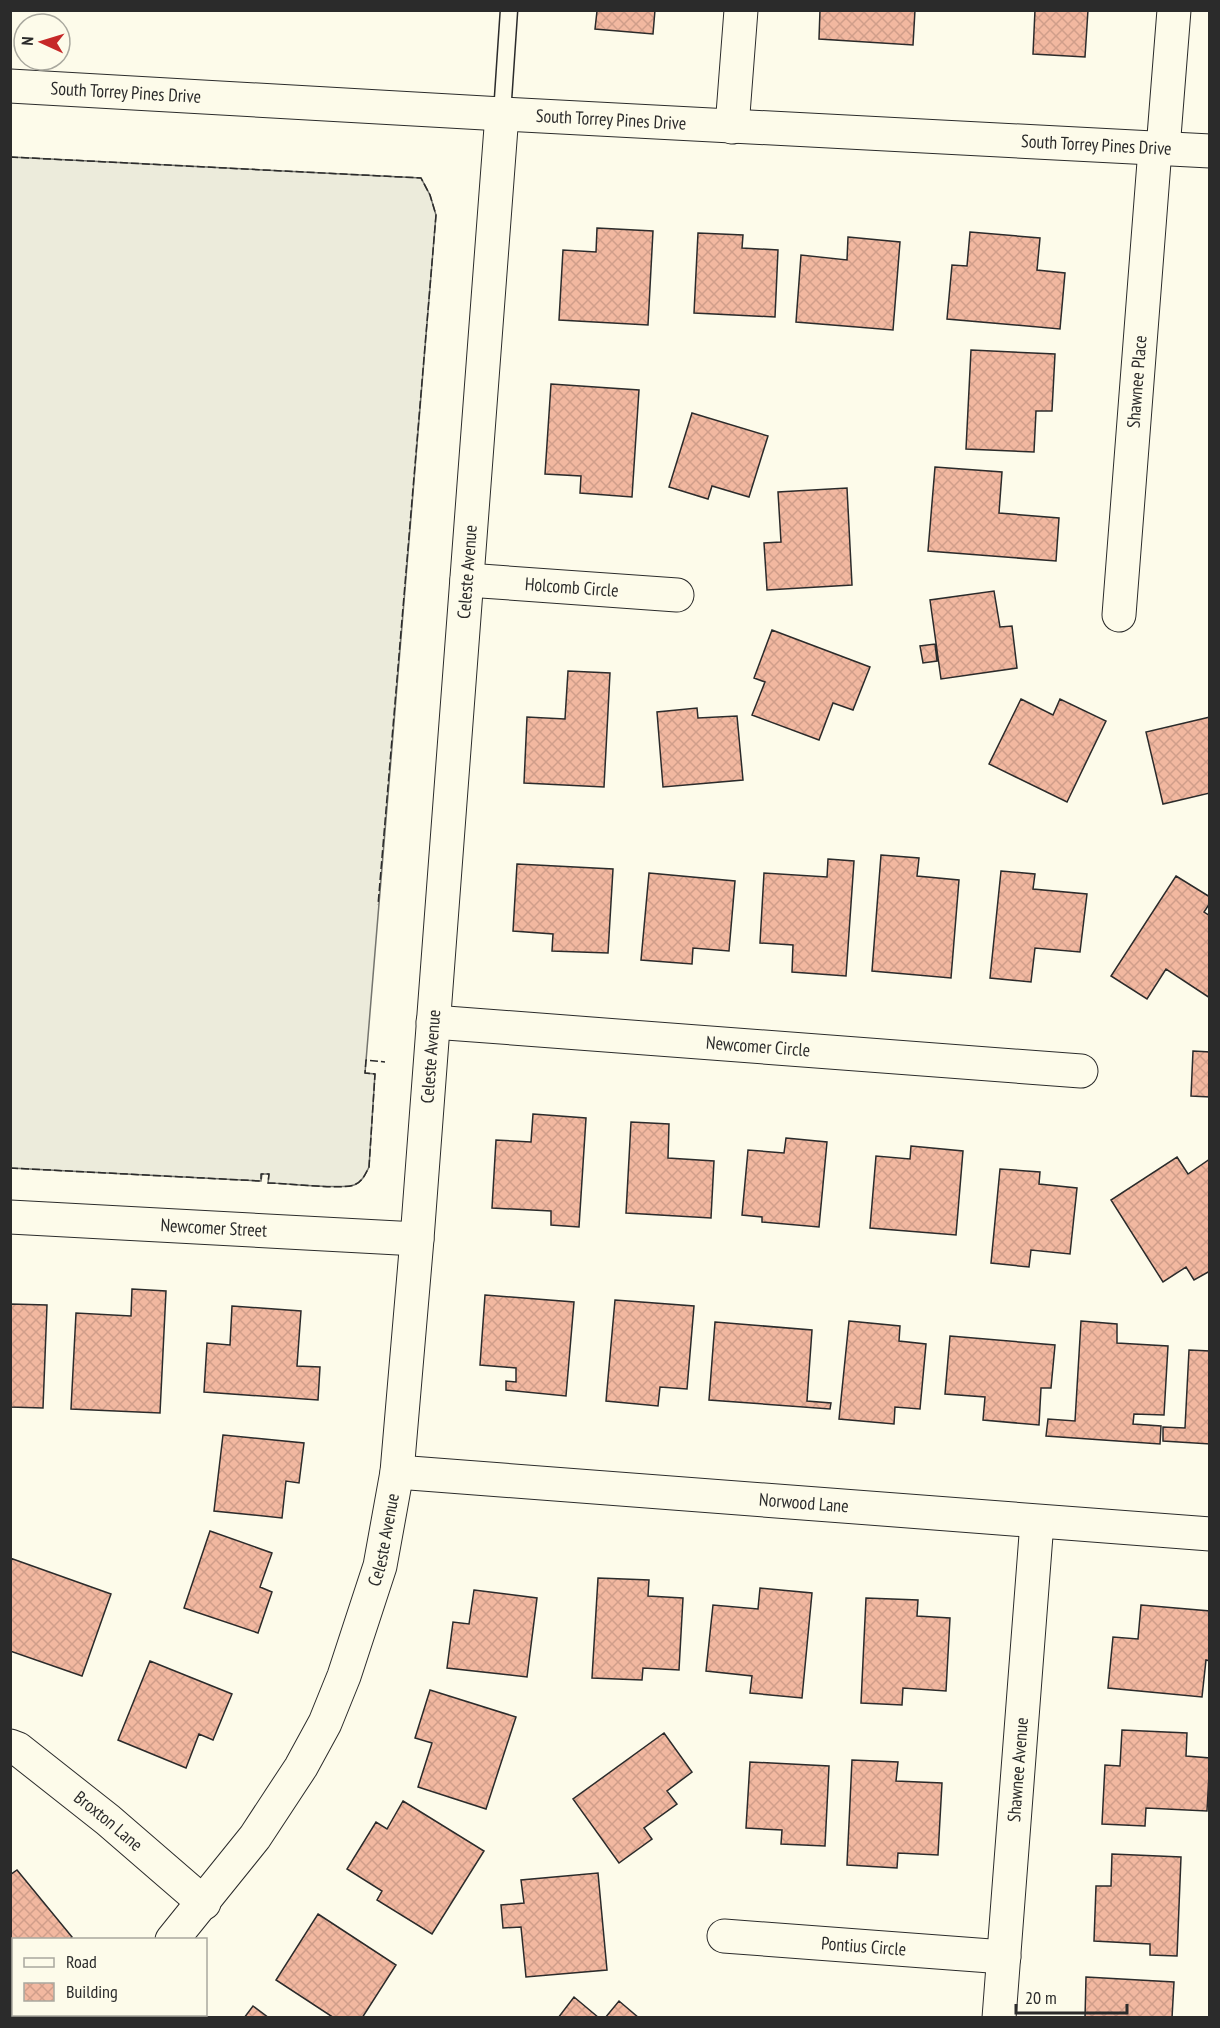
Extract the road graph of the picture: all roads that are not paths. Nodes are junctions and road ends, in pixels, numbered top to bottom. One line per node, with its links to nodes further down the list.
1 (509, 10): 5 (lane)
2 (741, 10): 6 (street)
3 (1174, 10): 7 (street)
4 (10, 86): 5 (street, South Torrey Pines Drive)
5 (502, 114): 6 (street, South Torrey Pines Drive); 9 (street, Celeste Avenue)
6 (732, 127): 7 (street, South Torrey Pines Drive)
7 (1159, 149): 8 (street, South Torrey Pines Drive); 11 (street, Shawnee Place)
8 (1209, 151)
9 (467, 580): 10 (street, Holcomb Circle); 12 (street, Celeste Avenue)
10 (677, 595)
11 (1119, 615)
12 (433, 1022): 13 (street, Newcomer Circle); 15 (street, Celeste Avenue)
13 (1081, 1071)
14 (10, 1217): 15 (street, Newcomer Street)
15 (417, 1239): 16 (street, Celeste Avenue)
16 (397, 1472): 17 (street, Norwood Lane); 20 (street, Celeste Avenue)
17 (1037, 1522): 18 (street, Norwood Lane); 23 (street, Shawnee Avenue)
18 (1209, 1534)
19 (10, 1746): 20 (street, Broxton Lane)
20 (204, 1903): 22 (street, Celeste Avenue)
21 (724, 1936): 23 (street, Pontius Circle)
22 (174, 1938)
23 (1004, 1957): 24 (street, Shawnee Avenue)
24 (999, 2018)

